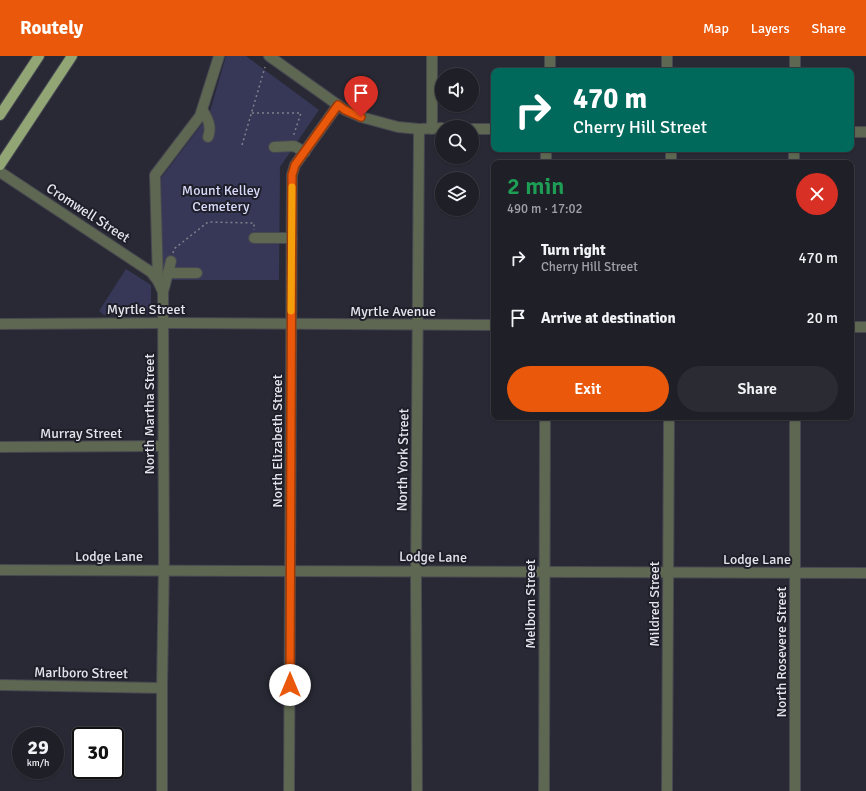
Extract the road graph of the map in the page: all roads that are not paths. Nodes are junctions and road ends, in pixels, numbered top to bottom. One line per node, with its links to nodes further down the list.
1 (39, 56): 14 (main road)
2 (72, 56): 25 (main road)
3 (219, 56): 13 (street, North Martha Street)
4 (269, 56): 12 (street)
5 (432, 56): 15 (street)
6 (550, 56): 9 (street)
7 (667, 56): 10 (street)
8 (795, 56): 11 (street)
9 (550, 68)
10 (667, 68)
11 (795, 68)
12 (338, 105): 16 (street); 24 (street, North Elizabeth Street)
13 (203, 111): 22 (street); 32 (street, North Martha Street)
14 (0, 115)
15 (436, 120)
16 (419, 128): 17 (street); 37 (street, North York Street)
17 (435, 128)
18 (479, 129): 19 (street)
19 (491, 129)
20 (854, 132): 21 (street)
21 (866, 132)
22 (208, 137)
23 (274, 147): 24 (street)
24 (305, 152): 28 (street, North Elizabeth Street)
25 (0, 165)
26 (0, 172): 32 (street, Cromwell Street)
27 (254, 238): 28 (street)
28 (292, 238): 36 (street, North Elizabeth Street)
29 (171, 261): 30 (street)
30 (168, 273): 31 (street); 33 (street)
31 (197, 274)
32 (158, 281): 33 (street, North Martha Street)
33 (163, 292): 34 (street, North Martha Street)
34 (163, 323): 35 (street, Myrtle Street); 36 (street, Myrtle Street); 44 (street, North Martha Street)
35 (0, 324)
36 (291, 324): 37 (street, Myrtle Avenue); 48 (street, North Elizabeth Street)
37 (419, 325): 38 (street, Myrtle Avenue); 49 (street, North York Street)
38 (491, 326)
39 (854, 327): 40 (street)
40 (866, 327)
41 (545, 420): 50 (street, Melborn Street)
42 (669, 420): 51 (street, Mildred Street)
43 (795, 420): 52 (street, North Rosevere Street)
44 (163, 446): 45 (street, Murray Street); 47 (street, North Martha Street)
45 (0, 447)
46 (0, 570): 47 (street, Lodge Lane)
47 (163, 570): 48 (street, Lodge Lane); 55 (street, North Martha Street)
48 (290, 570): 49 (street, Lodge Lane); 57 (street, North Elizabeth Street)
49 (416, 571): 50 (street, Lodge Lane); 58 (street, North York Street)
50 (544, 573): 51 (street, Lodge Lane); 59 (street, Melborn Street)
51 (668, 573): 52 (street, Lodge Lane); 60 (street, Mildred Street)
52 (795, 573): 53 (street, Lodge Lane); 61 (street, North Rosevere Street)
53 (866, 573)
54 (0, 685): 55 (street, Marlboro Street)
55 (162, 688): 56 (street, North Martha Street)
56 (162, 791)
57 (289, 791)
58 (417, 791)
59 (544, 791)
60 (667, 791)
61 (795, 791)

